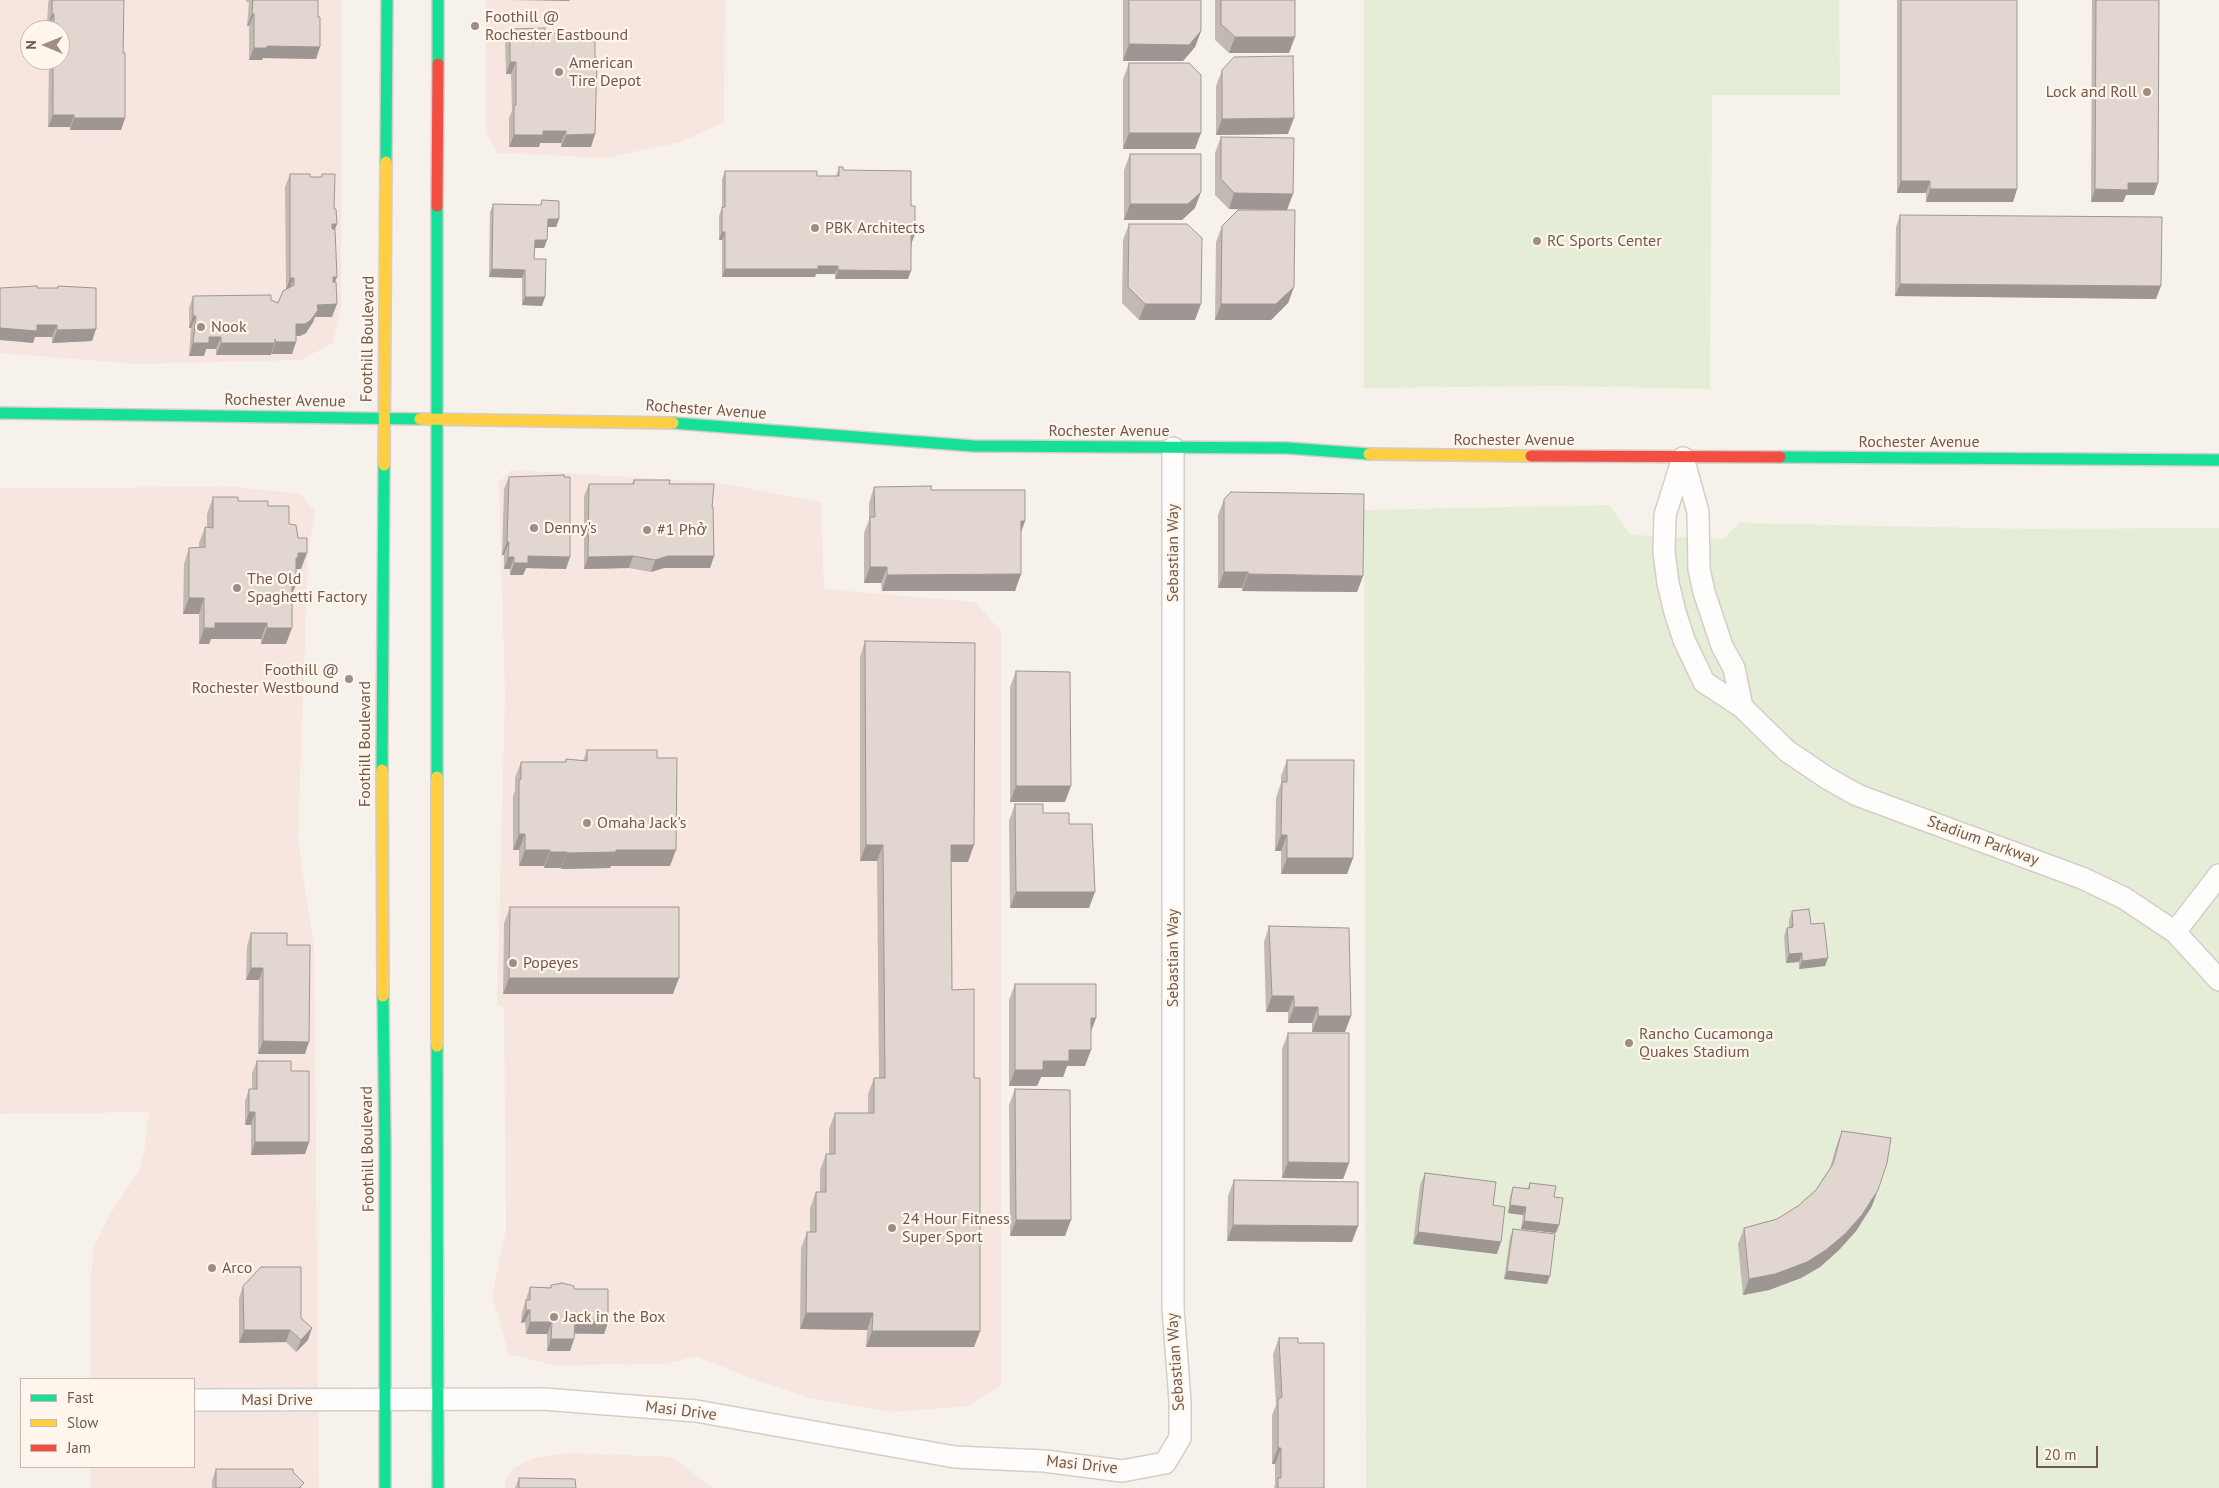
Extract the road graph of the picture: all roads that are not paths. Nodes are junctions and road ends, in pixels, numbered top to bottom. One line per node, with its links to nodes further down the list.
1 (387, 0): 4 (main road, Foothill Boulevard)
2 (438, 0): 5 (main road)
3 (0, 413): 4 (main road, Rochester Avenue)
4 (384, 419): 5 (main road, Rochester Avenue); 14 (main road, Foothill Boulevard)
5 (436, 419): 6 (main road, Rochester Avenue); 15 (main road)
6 (1173, 448): 7 (main road, Rochester Avenue); 16 (street, Sebastian Way)
7 (1683, 458): 8 (main road, Rochester Avenue); 9 (street); 9 (street, Stadium Parkway)
8 (2219, 460)
9 (1742, 708): 11 (street, Stadium Parkway)
10 (2219, 875): 11 (street)
11 (2175, 932): 12 (street, Stadium Parkway)
12 (2219, 980)
13 (195, 1400): 14 (street, Masi Drive)
14 (385, 1400): 15 (street, Masi Drive); 17 (main road, Foothill Boulevard)
15 (438, 1400): 16 (street, Masi Drive); 18 (main road)
16 (1165, 1463)
17 (385, 1488)
18 (438, 1488)

